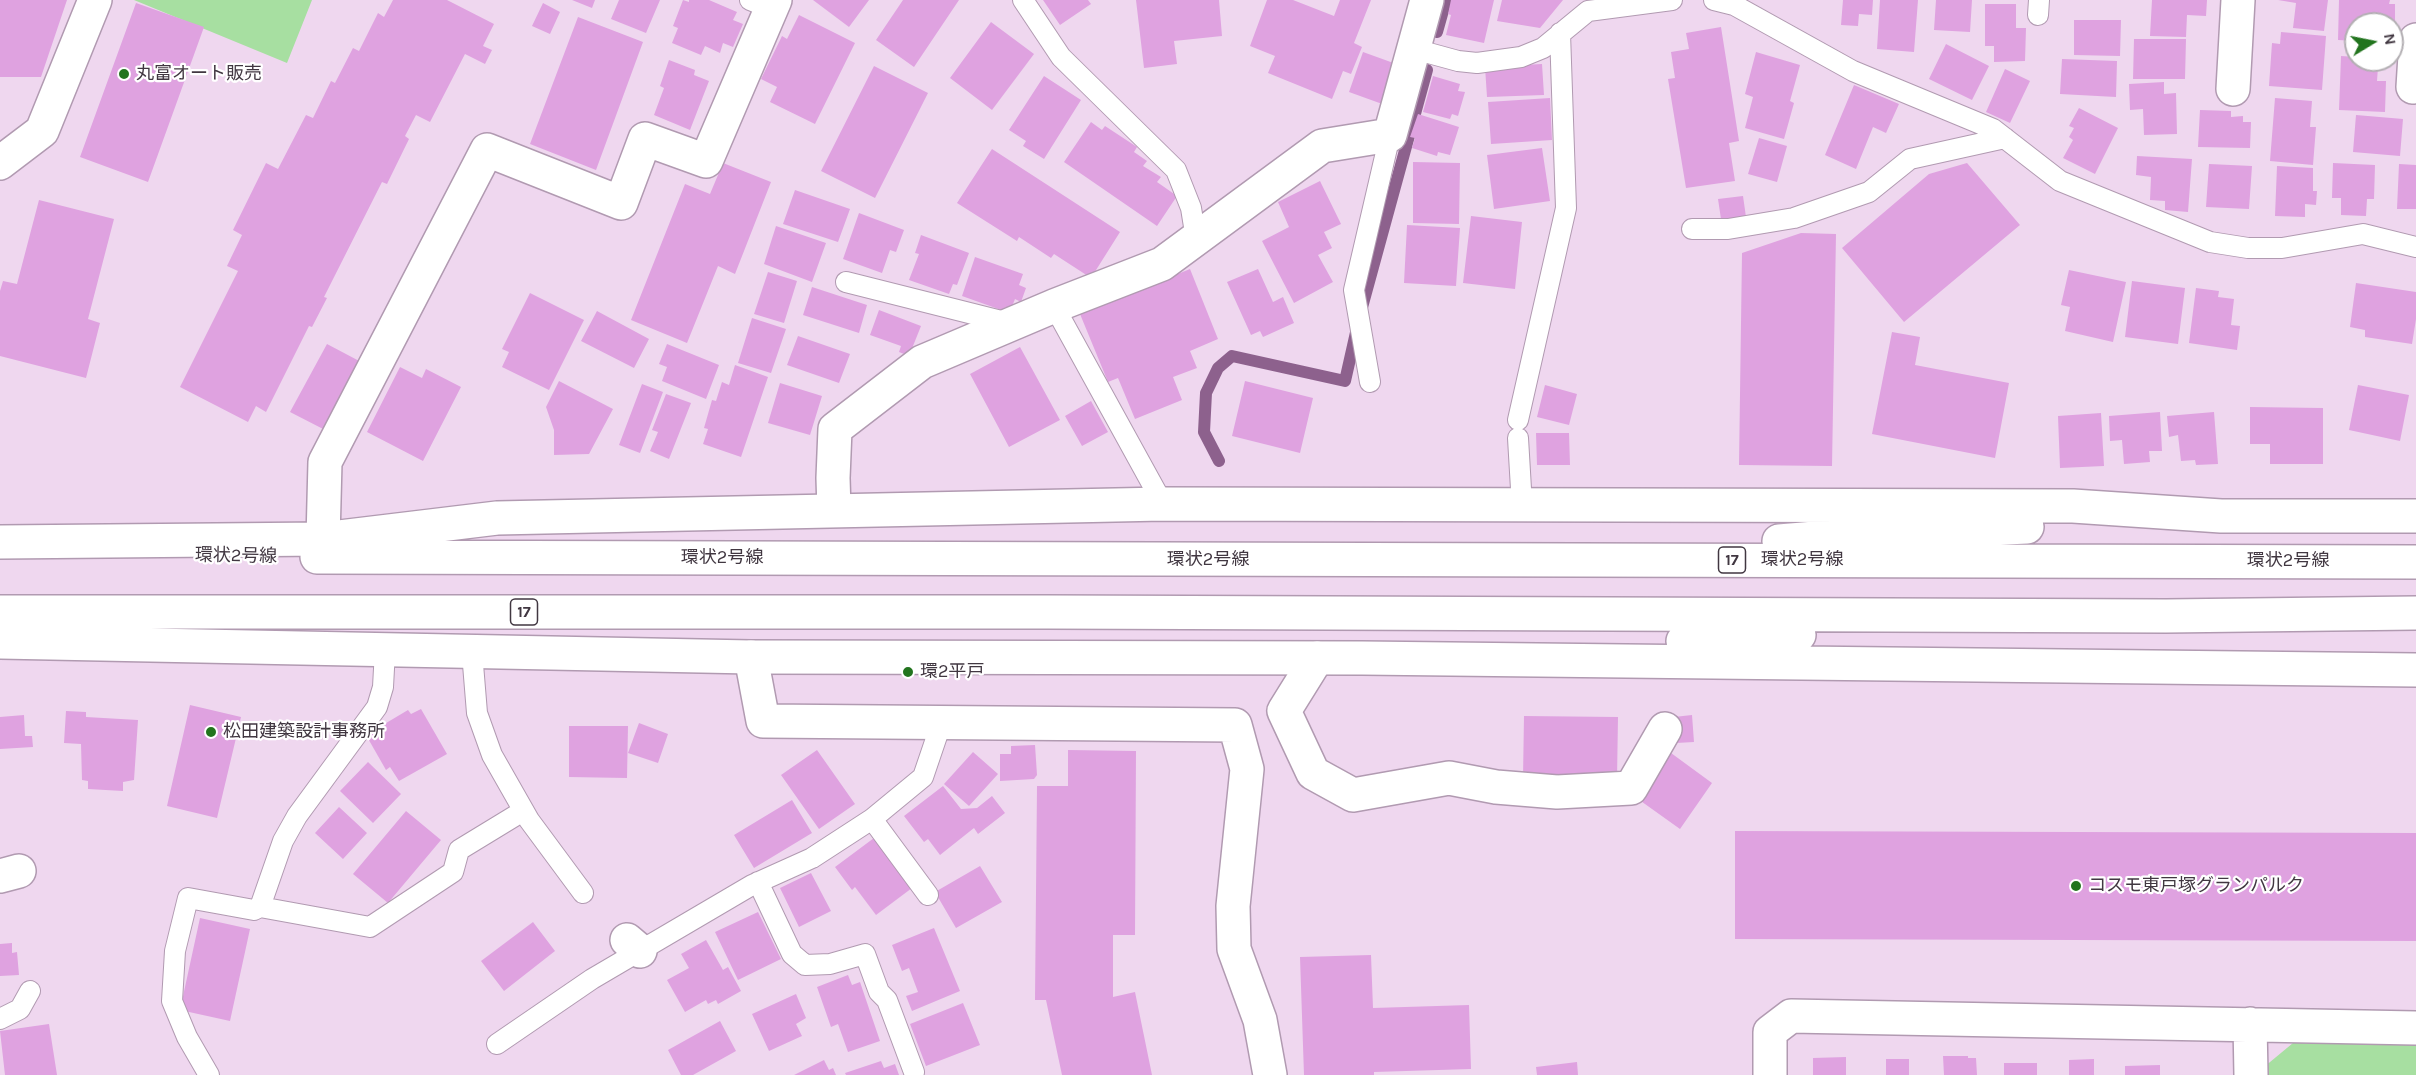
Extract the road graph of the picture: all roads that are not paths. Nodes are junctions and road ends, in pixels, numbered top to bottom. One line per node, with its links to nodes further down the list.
1 (94, 0): 15 (main road)
2 (1023, 0): 17 (lane)
3 (1427, 0): 10 (main road)
4 (1672, 0): 8 (lane)
5 (1714, 0): 14 (lane)
6 (2238, 0): 12 (main road)
7 (765, 3): 28 (main road)
8 (1560, 33): 10 (lane); 24 (lane)
9 (2416, 40): 11 (main road)
10 (1414, 49): 13 (main road)
11 (2413, 87)
12 (2233, 89)
13 (1390, 135): 17 (main road); 22 (lane)
14 (2005, 138): 16 (lane); 18 (lane)
15 (0, 163)
16 (1692, 229)
17 (1196, 239): 20 (main road)
18 (2416, 247)
19 (846, 282): 21 (lane)
20 (1054, 306): 21 (main road); 23 (lane)
21 (1012, 324): 25 (main road)
22 (1370, 382)
23 (1163, 504): 24 (main road); 25 (main road)
24 (1522, 506): 26 (main road)
25 (834, 510): 28 (main road)
26 (2221, 516): 27 (main road); 31 (main road)
27 (2416, 516)
28 (323, 538): 29 (main road)
29 (0, 542)
30 (0, 554): 31 (main road, 環状2号線 / 17)
31 (1544, 560): 32 (main road, 環状2号線 / 17)
32 (2416, 562)
33 (0, 612): 35 (main road, 17)
34 (2416, 613): 35 (main road, 17)
35 (2166, 616): 41 (main road)
36 (0, 642): 37 (main road)
37 (386, 650): 38 (main road); 50 (lane)
38 (472, 652): 39 (main road); 45 (lane)
39 (751, 657): 40 (main road); 43 (main road)
40 (1317, 658): 41 (main road); 44 (main road)
41 (1362, 658): 42 (main road)
42 (2416, 670)
43 (941, 724): 46 (lane); 58 (main road)
44 (1665, 729)
45 (523, 811): 48 (lane); 50 (lane)
46 (872, 819): 47 (lane); 49 (lane)
47 (758, 882): 55 (lane); 56 (lane)
48 (583, 893)
49 (928, 895)
50 (260, 907): 57 (lane)
51 (30, 991): 52 (lane)
52 (0, 1019)
53 (2250, 1024): 54 (main road); 59 (main road); 60 (main road)
54 (2416, 1028)
55 (497, 1044)
56 (914, 1072)
57 (209, 1075)
58 (1270, 1075)
59 (1770, 1075)
60 (2251, 1075)

